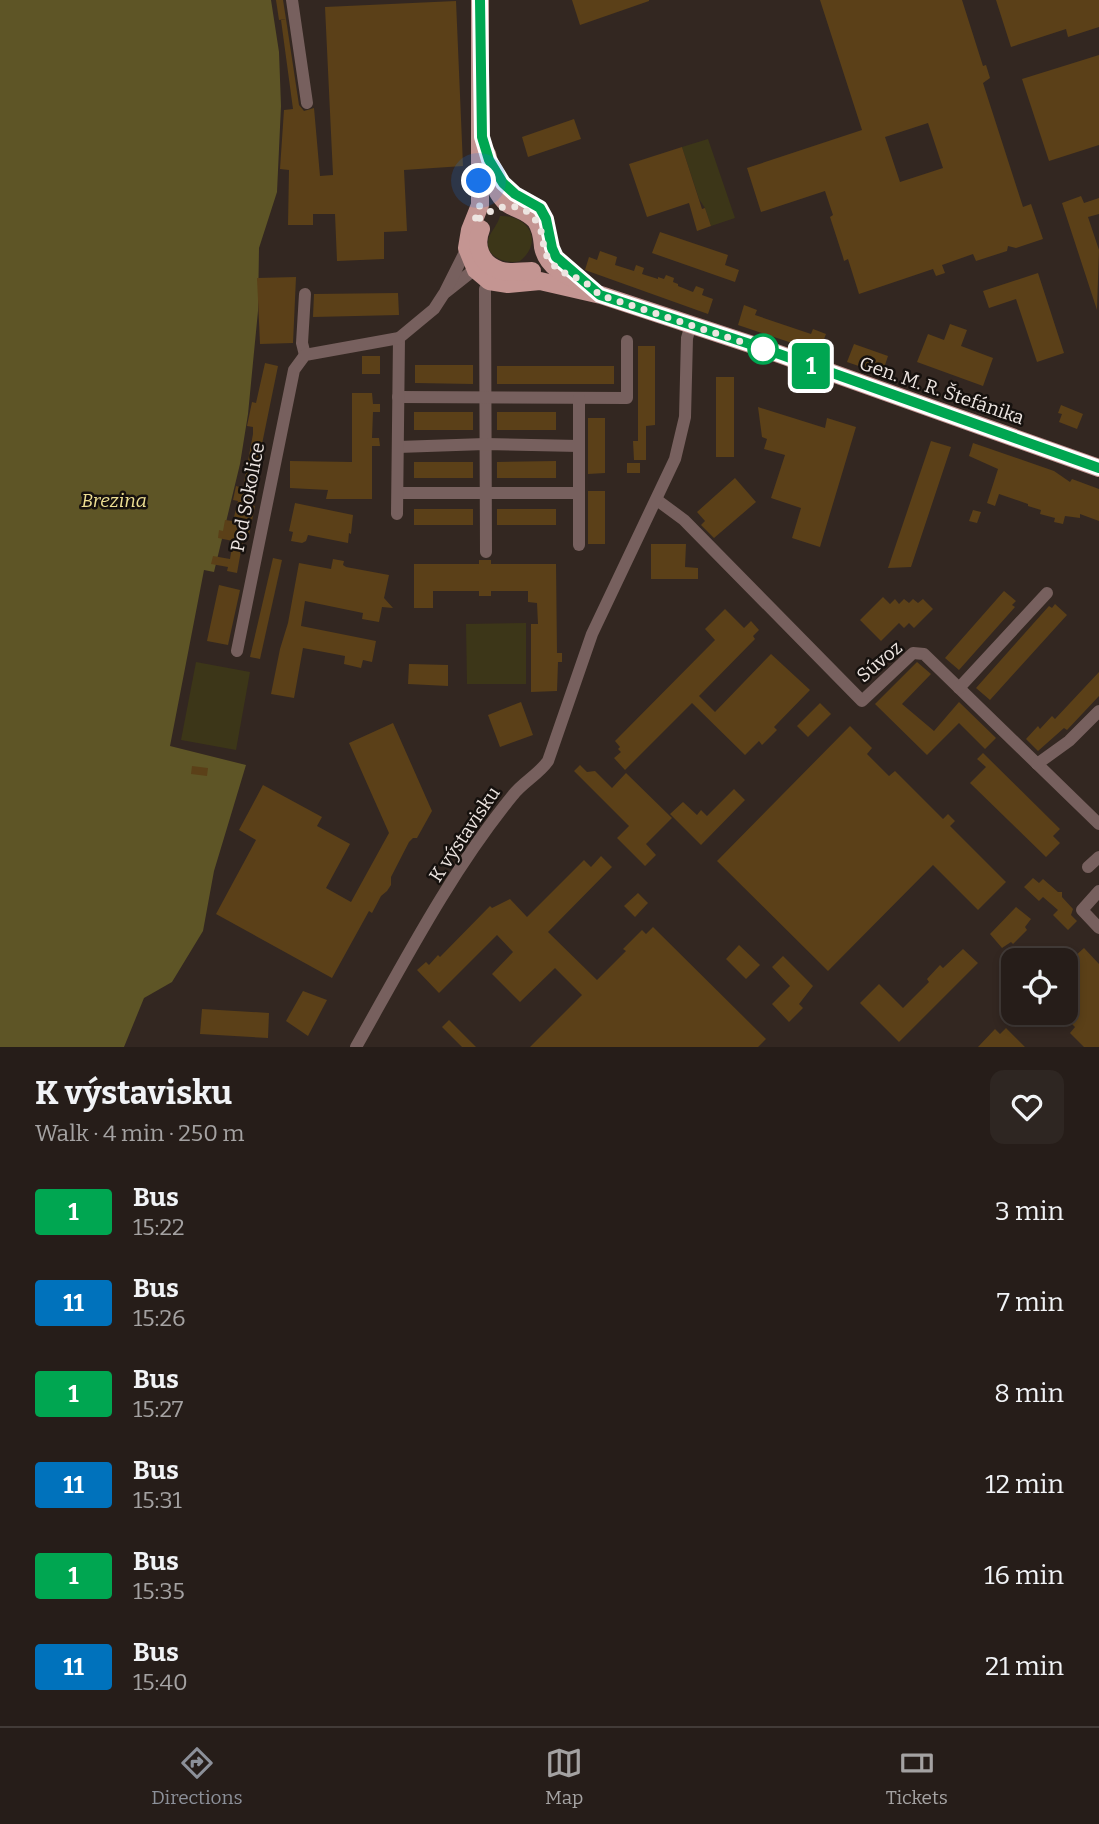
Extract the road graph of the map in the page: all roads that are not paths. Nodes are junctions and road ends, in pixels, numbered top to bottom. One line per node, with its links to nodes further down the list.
1 (292, 0): 3 (street)
2 (480, 0): 4 (main road)
3 (307, 103)
4 (485, 161): 5 (main road); 6 (main road); 7 (main road); 8 (main road)
5 (509, 205): 6 (main road); 9 (main road)
6 (490, 211): 8 (main road); 12 (main road)
7 (546, 219): 9 (main road); 13 (main road)
8 (474, 223): 10 (main road)
9 (543, 244): 11 (main road); 13 (main road)
10 (467, 248): 12 (main road); 14 (street)
11 (518, 271): 12 (main road); 13 (main road)
12 (480, 277): 13 (main road); 14 (street); 21 (street)
13 (578, 285): 16 (main road, Gen. M. R. Štefánika)
14 (446, 292): 17 (street)
15 (305, 294): 19 (street, Pod Sokolice)
16 (691, 325): 26 (main road, Gen. M. R. Štefánika); 30 (street, K výstavisku)
17 (399, 338): 19 (street); 20 (street)
18 (627, 341): 22 (street)
19 (305, 355): 35 (street, Pod Sokolice)
20 (398, 397): 21 (street); 25 (street)
21 (486, 398): 22 (street); 23 (street)
22 (579, 398): 24 (street)
23 (485, 444): 24 (street); 25 (street); 29 (street)
24 (579, 446): 28 (street)
25 (398, 447): 27 (street)
26 (1099, 468)
27 (398, 493): 29 (street); 31 (street)
28 (579, 493): 29 (street); 32 (street)
29 (485, 494): 33 (street)
30 (657, 500): 36 (street, Súvoz); 42 (street, K výstavisku)
31 (397, 514)
32 (579, 545)
33 (486, 552)
34 (1047, 593): 36 (street)
35 (237, 651)
36 (959, 688): 38 (street, Súvoz)
37 (1099, 711): 38 (street)
38 (1037, 764): 39 (street, Súvoz)
39 (1099, 824)
40 (1099, 891): 41 (street)
41 (1099, 928)
42 (356, 1047)

